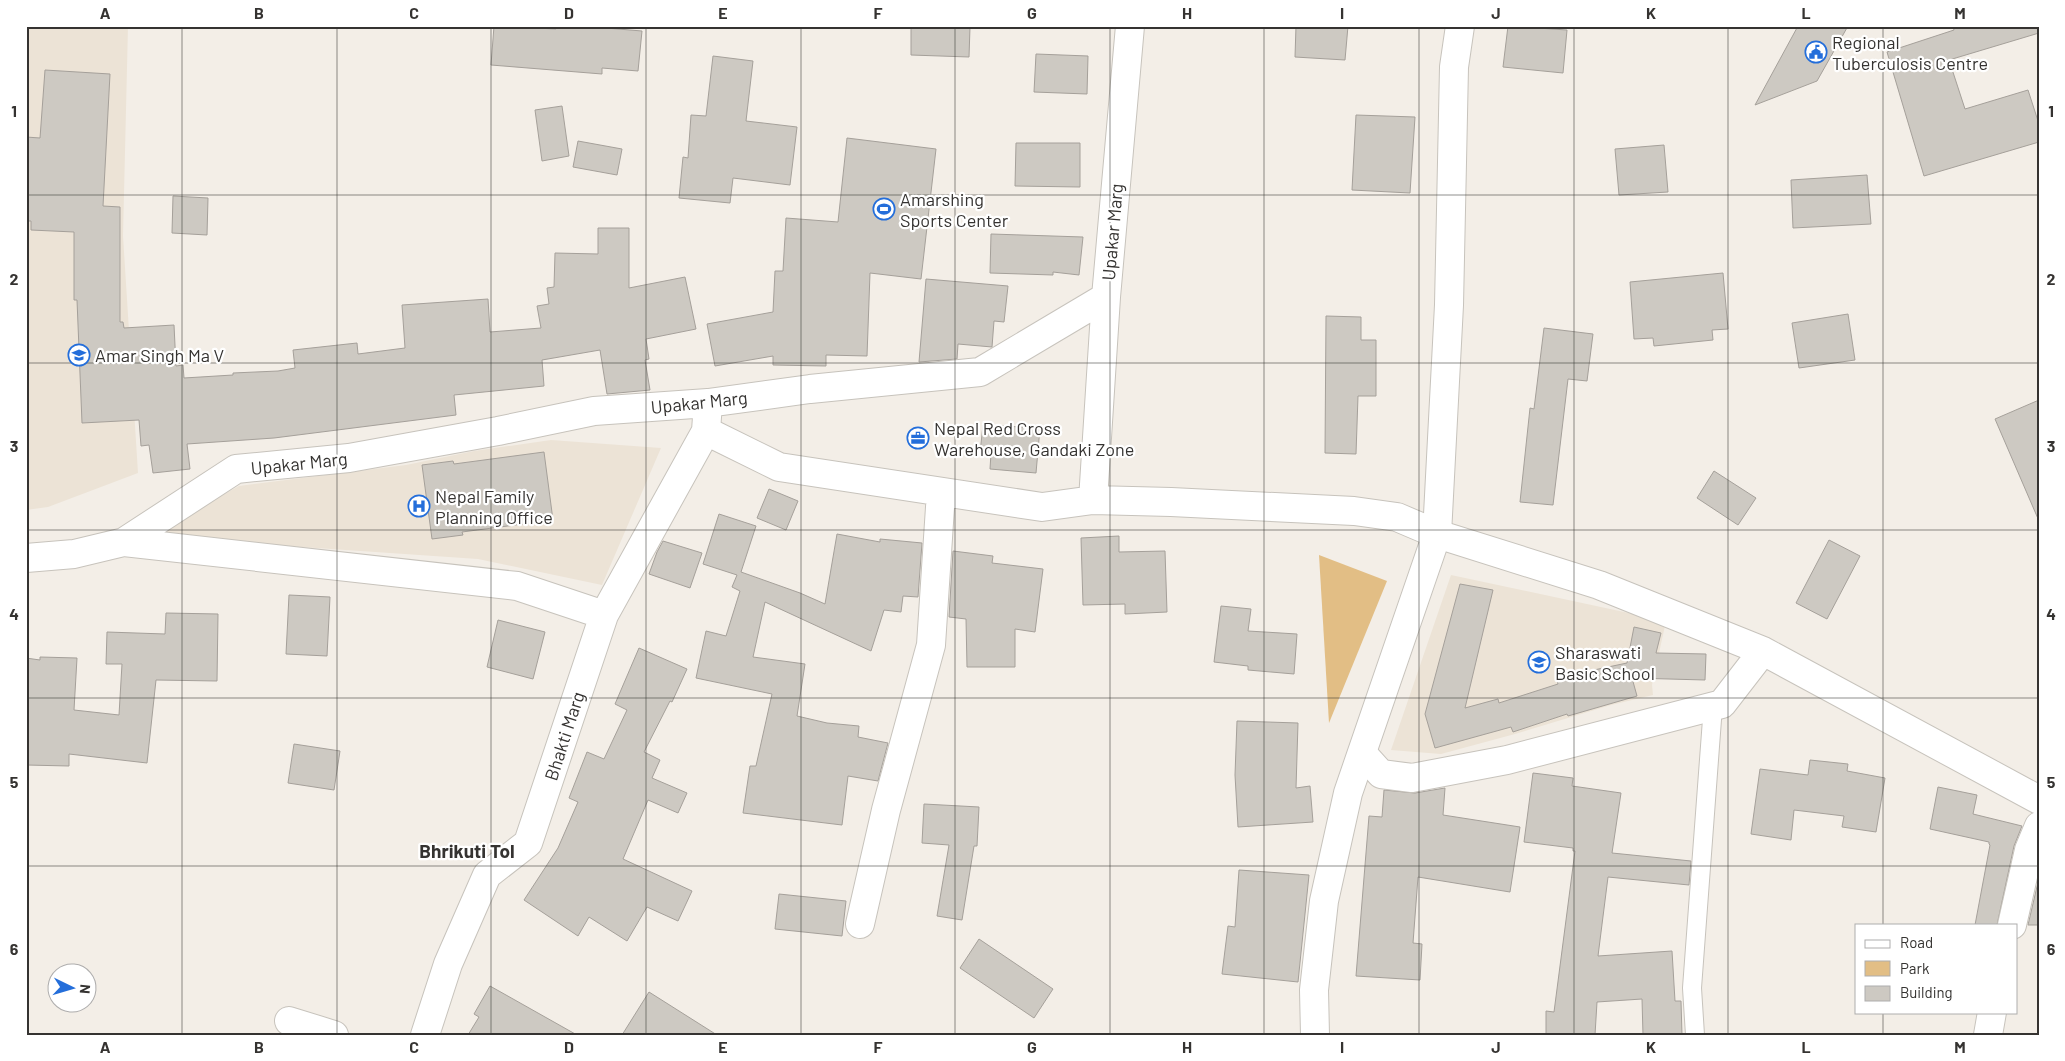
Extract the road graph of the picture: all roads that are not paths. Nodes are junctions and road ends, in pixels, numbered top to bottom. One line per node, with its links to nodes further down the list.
1 (1130, 26): 3 (street, Upakar Marg)
2 (1460, 26): 8 (street)
3 (1106, 297): 4 (street, Upakar Marg); 7 (street)
4 (708, 403): 5 (street); 9 (street, Upakar Marg)
5 (706, 431): 6 (street); 11 (street, Bhakti Marg)
6 (941, 492): 7 (street); 17 (street)
7 (1093, 500): 8 (street)
8 (1438, 534): 12 (street); 14 (street)
9 (124, 542): 10 (street, Upakar Marg); 11 (street)
10 (26, 558)
11 (604, 614): 22 (street, Bhakti Marg)
12 (1763, 651): 13 (street); 15 (street)
13 (1713, 706): 14 (street); 24 (lane)
14 (1363, 754): 23 (street)
15 (2039, 800)
16 (2039, 826): 18 (street)
17 (860, 924)
18 (2012, 924)
19 (1992, 1014): 25 (street)
20 (289, 1021): 21 (street)
21 (334, 1035)
22 (425, 1035)
23 (1315, 1035)
24 (1695, 1035)
25 (1988, 1035)

